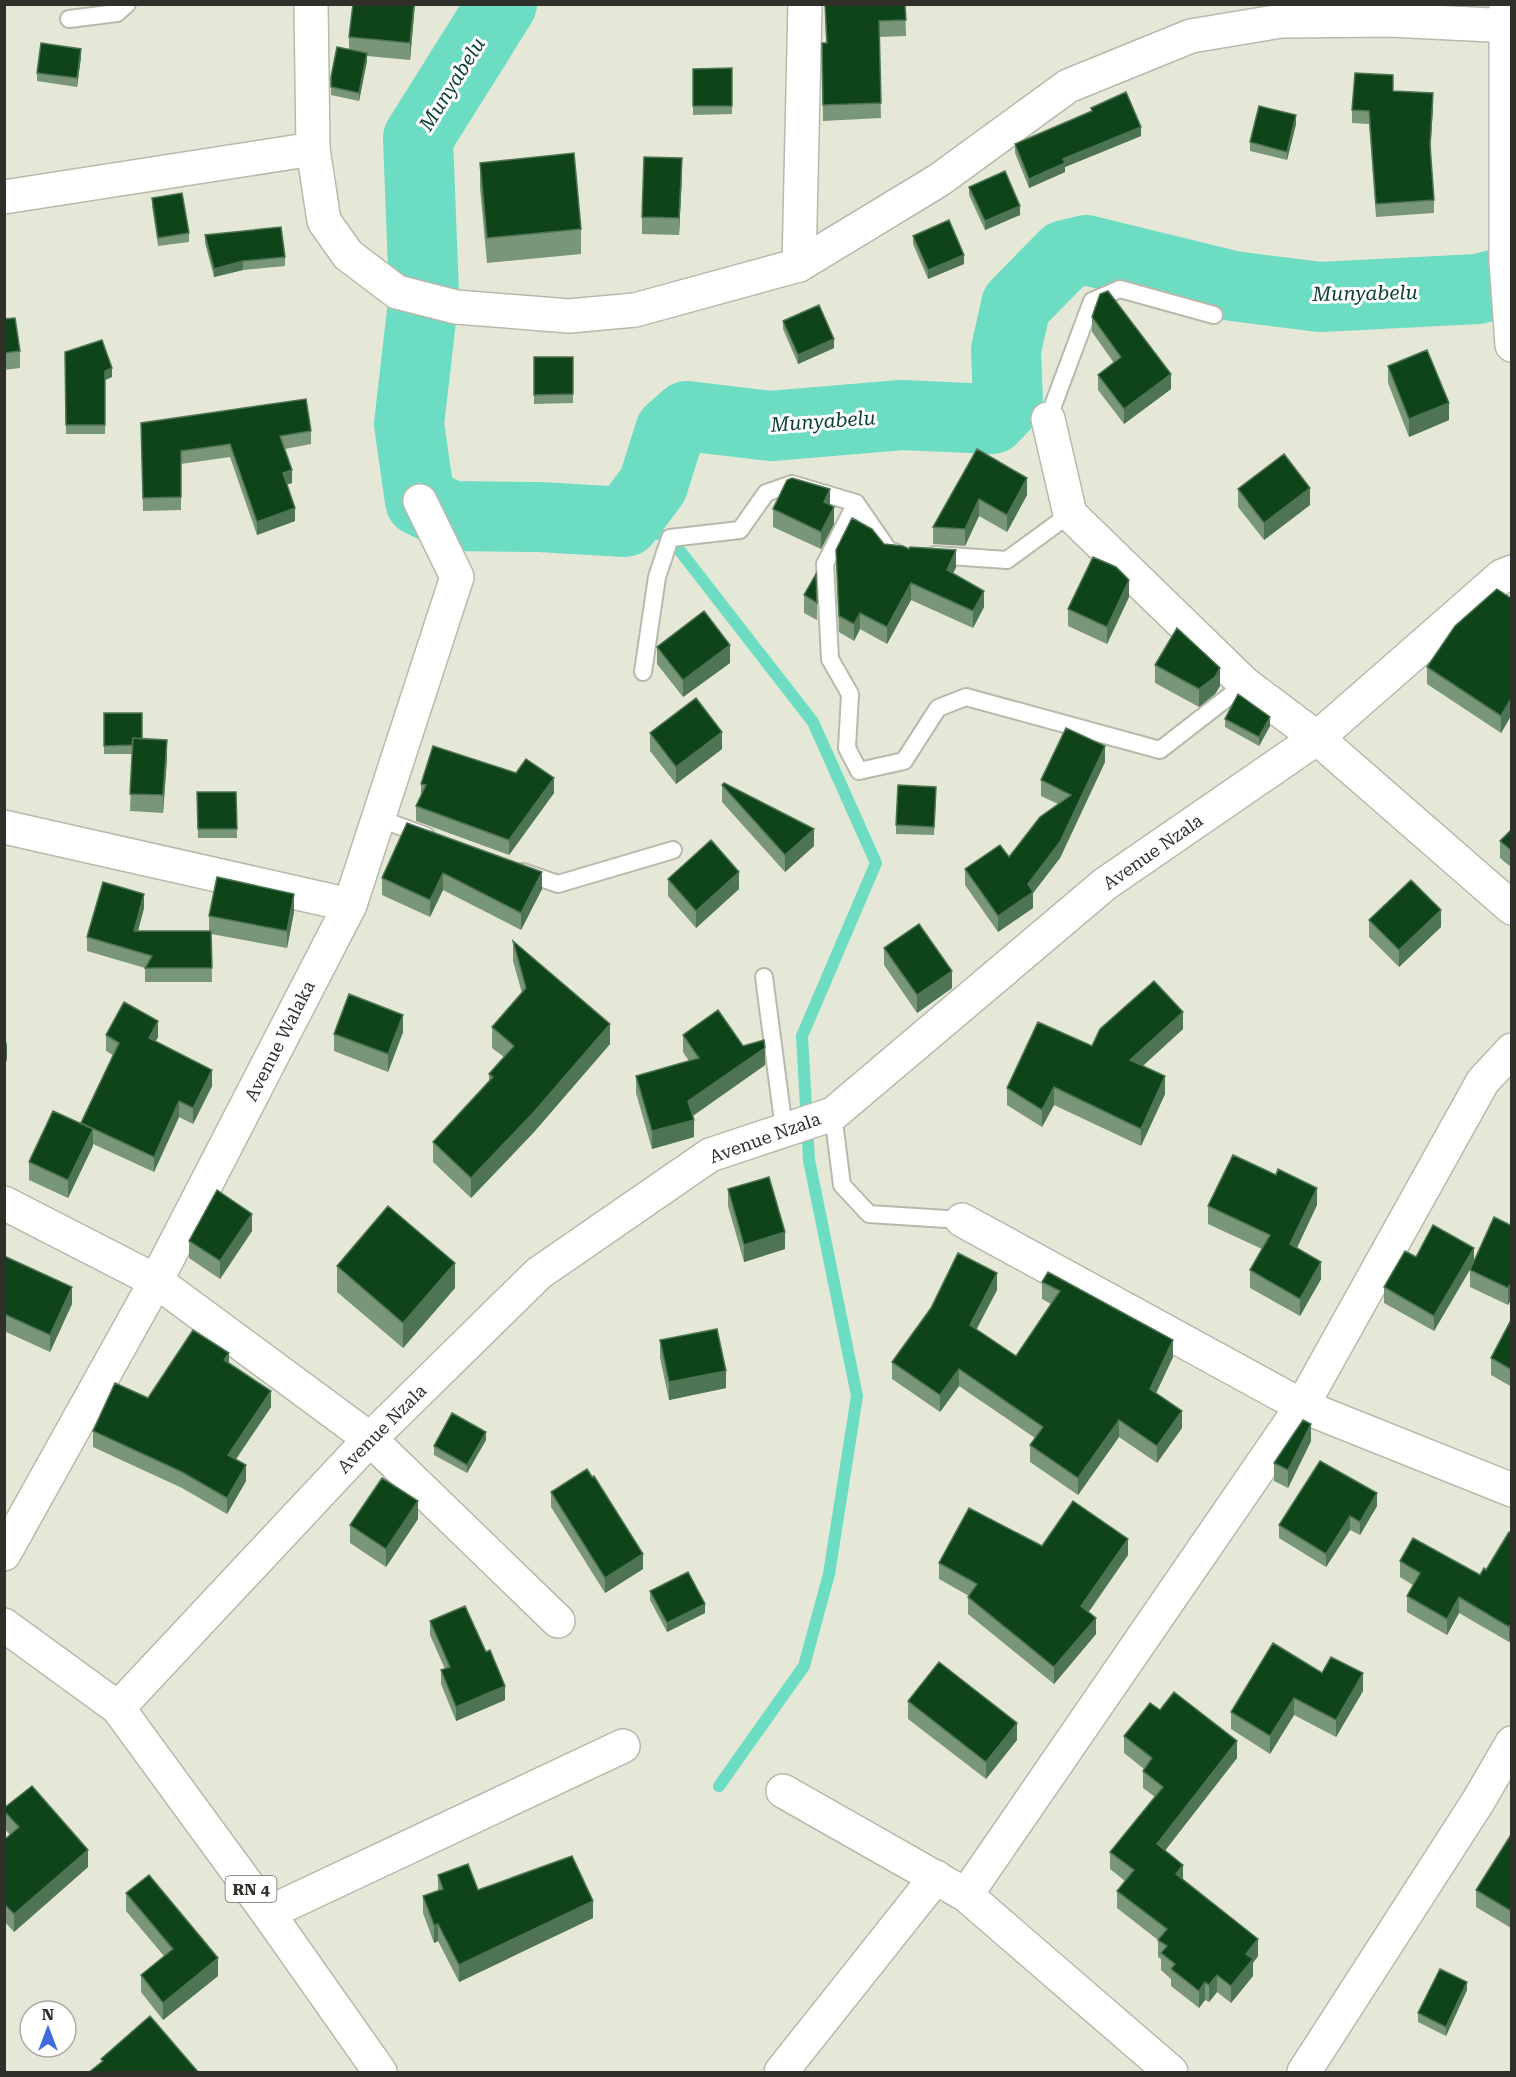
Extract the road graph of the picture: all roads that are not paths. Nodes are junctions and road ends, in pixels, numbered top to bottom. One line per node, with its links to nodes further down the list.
1 (127, 4): 5 (lane)
2 (311, 4): 6 (main road)
3 (805, 4): 8 (main road)
4 (1508, 18): 8 (main road); 10 (main road)
5 (69, 19)
6 (313, 149): 7 (main road); 8 (main road)
7 (4, 197)
8 (799, 265)
9 (1214, 315): 11 (lane)
10 (1512, 345)
11 (1048, 418): 14 (main road)
12 (420, 501): 19 (main road, Avenue Walaka)
13 (856, 503): 14 (lane); 16 (lane); 17 (lane)
14 (1070, 514): 17 (main road)
15 (1512, 572): 18 (main road, Avenue Nzala)
16 (643, 672)
17 (1245, 684): 18 (main road)
18 (1317, 738): 25 (main road); 28 (main road, Avenue Nzala)
19 (378, 819): 21 (lane); 24 (main road, Avenue Walaka)
20 (4, 827): 24 (main road)
21 (446, 843)
22 (673, 850): 23 (lane)
23 (513, 868)
24 (351, 905): 31 (main road, Avenue Walaka)
25 (1512, 908)
26 (764, 977): 28 (lane)
27 (1512, 1050): 32 (main road)
28 (807, 1122): 30 (lane); 33 (main road, Avenue Nzala)
29 (4, 1203): 31 (main road)
30 (962, 1220): 32 (main road)
31 (156, 1281): 33 (main road); 35 (main road, Avenue Walaka)
32 (1302, 1406): 34 (main road); 43 (main road)
33 (370, 1439): 36 (main road); 38 (main road, Avenue Nzala)
34 (1512, 1490)
35 (4, 1554)
36 (558, 1621)
37 (4, 1625): 38 (main road, RN 4)
38 (118, 1708): 44 (main road, RN 4)
39 (1512, 1743): 48 (main road)
40 (623, 1746): 44 (main road)
41 (783, 1791): 42 (main road)
42 (936, 1877): 43 (main road); 46 (main road)
43 (966, 1895): 47 (main road)
44 (268, 1913): 45 (main road, RN 4)
45 (380, 2073)
46 (781, 2073)
47 (1171, 2073)
48 (1304, 2073)

